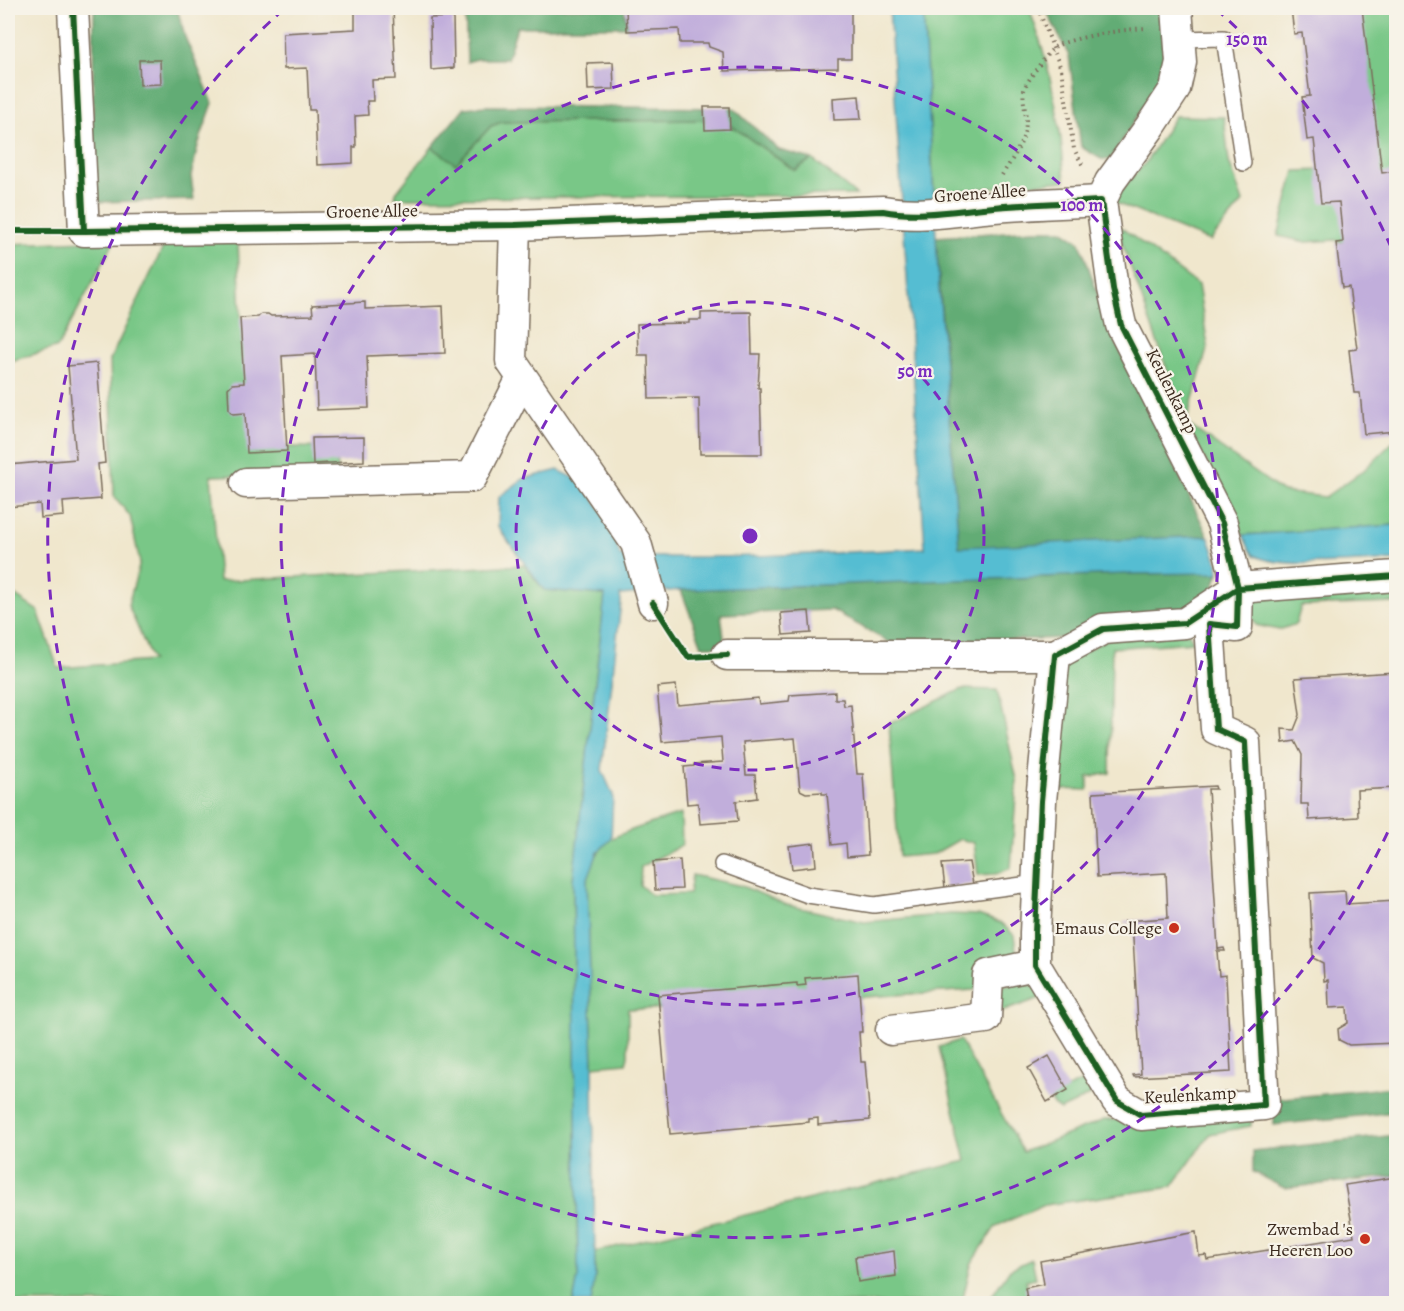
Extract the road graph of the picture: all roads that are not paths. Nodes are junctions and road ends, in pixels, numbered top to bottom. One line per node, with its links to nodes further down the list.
1 (73, 8): 5 (street, Groene Allee)
2 (1178, 25): 3 (lane); 4 (street)
3 (1243, 163)
4 (1101, 201): 5 (street, Groene Allee); 9 (street, Keulenkamp)
5 (515, 225): 6 (street)
6 (522, 378): 7 (street); 10 (street)
7 (246, 483)
8 (1396, 576): 9 (street)
9 (1238, 588): 12 (street); 15 (street, Keulenkamp)
10 (653, 603)
11 (727, 655): 12 (street)
12 (1054, 655): 14 (street)
13 (722, 864): 14 (lane)
14 (1037, 884): 15 (street)
15 (1035, 965): 16 (street)
16 (891, 1030)

